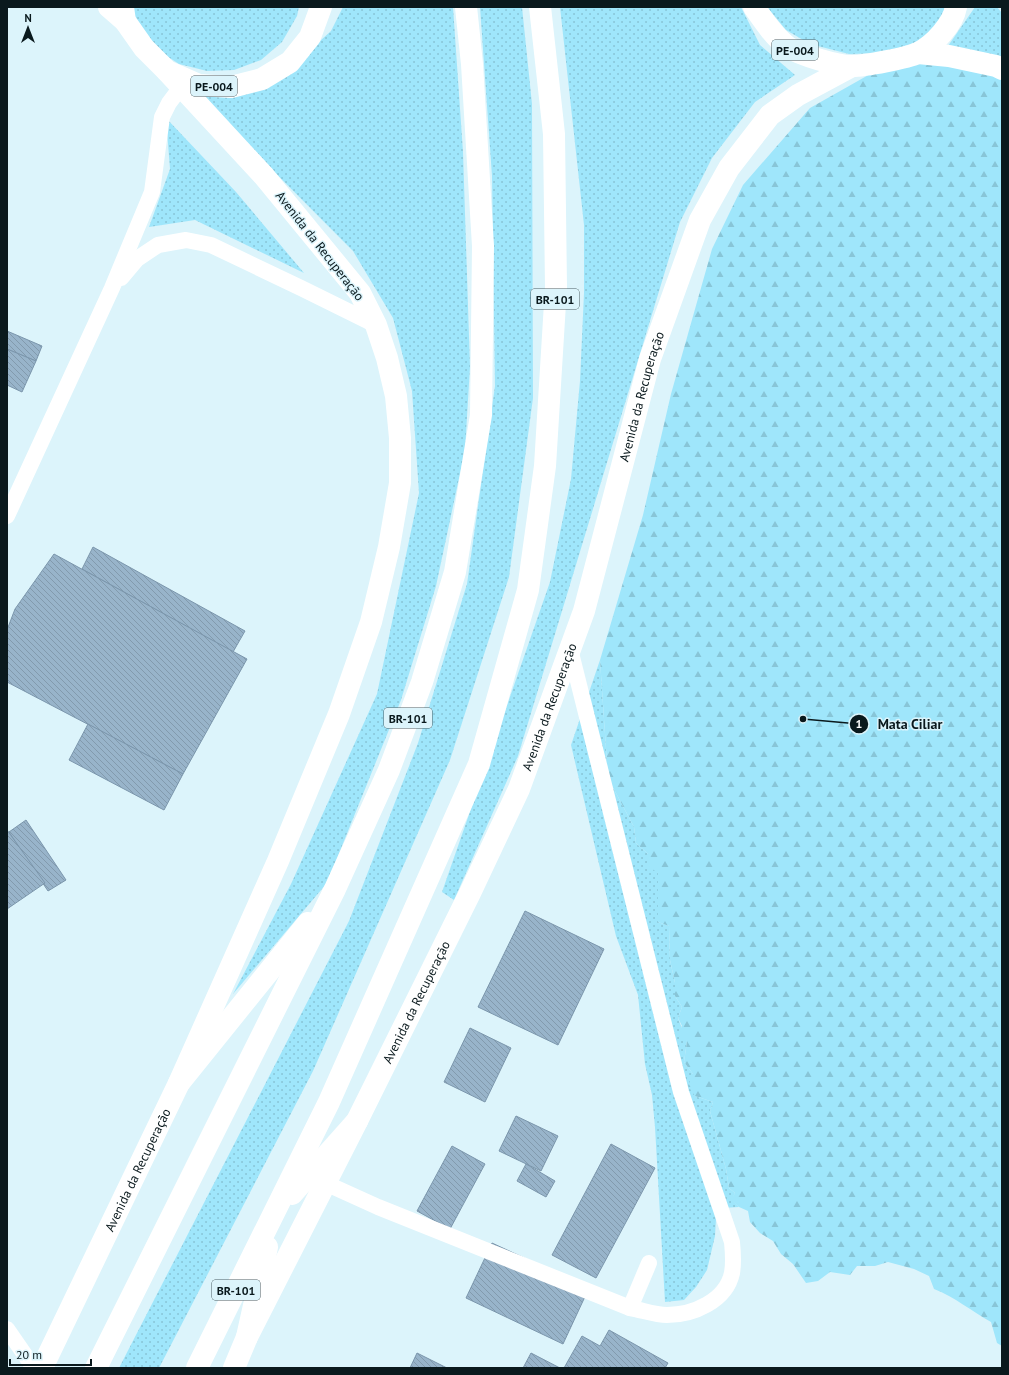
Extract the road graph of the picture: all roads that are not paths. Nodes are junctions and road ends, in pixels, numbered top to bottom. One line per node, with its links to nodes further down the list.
1 (321, 7): 10 (main road, PE-004)
2 (466, 7): 15 (main road, BR-101)
3 (540, 7): 19 (main road, BR-101)
4 (754, 7): 8 (main road, PE-004)
5 (956, 7): 7 (main road, PE-004)
6 (119, 12): 10 (main road, PE-004)
7 (918, 53): 8 (main road, PE-004); 9 (main road, PE-004)
8 (852, 66): 14 (main road, Avenida da Recuperação)
9 (1002, 69)
10 (174, 79): 11 (lane); 12 (main road, Avenida da Recuperação)
11 (112, 288): 12 (lane); 13 (lane)
12 (376, 325): 16 (main road, Avenida da Recuperação)
13 (7, 516)
14 (570, 649): 17 (main road, Avenida da Recuperação); 21 (lane)
15 (335, 889): 16 (main road); 26 (main road, BR-101)
16 (179, 1082): 25 (main road, Avenida da Recuperação)
17 (357, 1121): 18 (main road, Avenida da Recuperação); 19 (main road)
18 (325, 1183): 21 (lane); 23 (main road, Avenida da Recuperação)
19 (275, 1213): 23 (main road); 27 (main road, BR-101)
20 (649, 1263): 21 (lane)
21 (630, 1308)
22 (7, 1329): 24 (lane)
23 (247, 1337): 28 (main road, Avenida da Recuperação)
24 (34, 1368)
25 (42, 1368)
26 (96, 1368)
27 (197, 1368)
28 (234, 1368)

